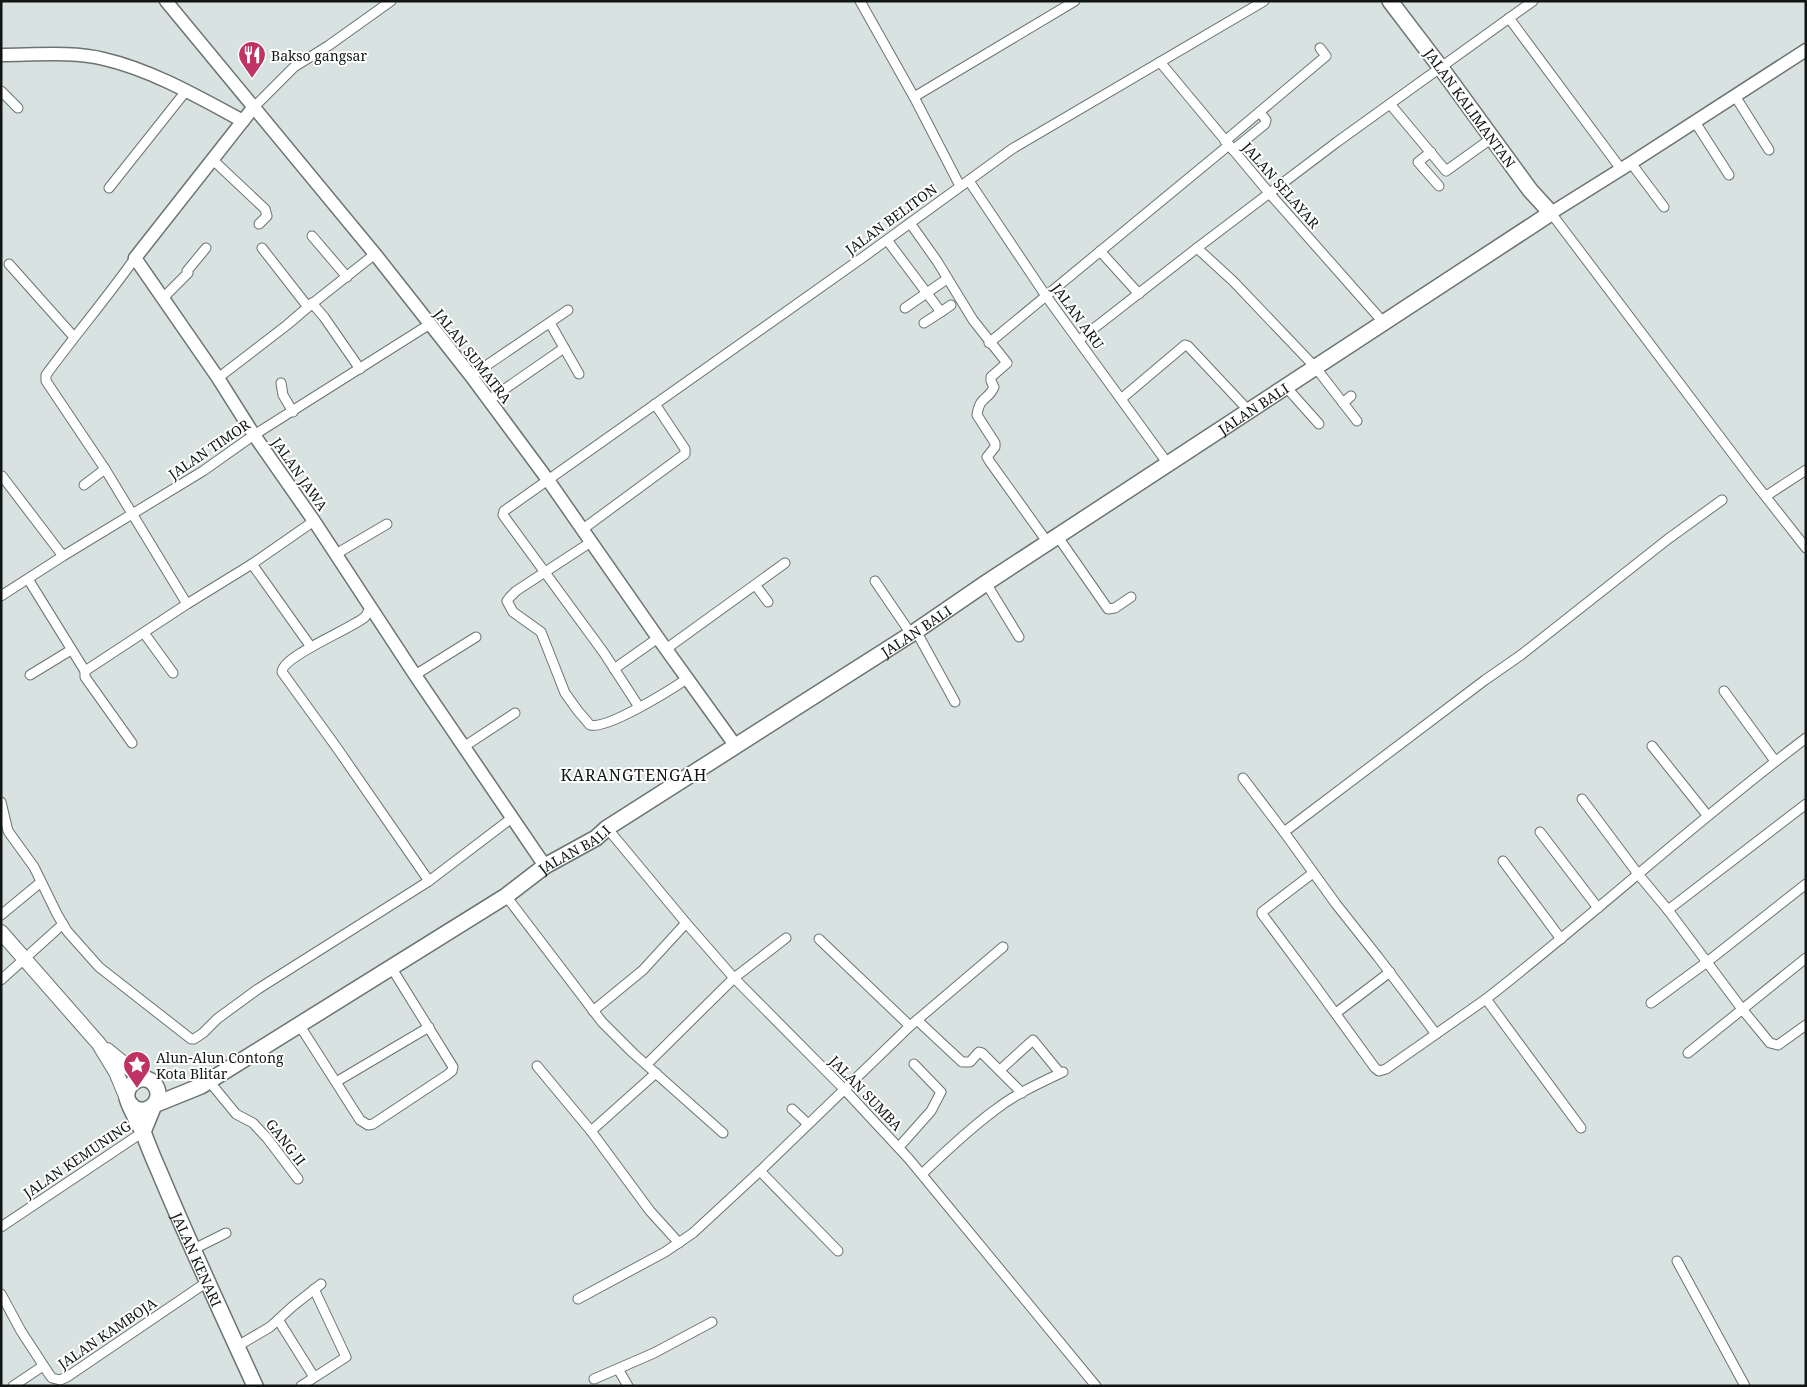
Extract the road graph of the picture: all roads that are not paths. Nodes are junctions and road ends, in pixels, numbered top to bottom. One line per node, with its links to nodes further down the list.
1 (166, 1): 20 (main road, JALAN SUMATRA)
2 (391, 1): 20 (street)
3 (860, 1): 17 (street)
4 (1075, 1): 17 (street)
5 (1264, 1): 12 (street, JALAN BELITON)
6 (1390, 1): 13 (highway, JALAN KALIMANTAN)
7 (1533, 1): 8 (street)
8 (1509, 18): 13 (street); 29 (street)
9 (1320, 48): 25 (street)
10 (1806, 50): 16 (main road, JALAN BALI)
11 (1, 55): 15 (main road)
12 (1160, 62): 25 (street, JALAN SELAYAR); 31 (street, JALAN BELITON)
13 (1441, 68): 18 (street); 24 (highway, JALAN KALIMANTAN)
14 (1, 90): 19 (street)
15 (186, 91): 22 (main road); 34 (street)
16 (1735, 96): 23 (main road, JALAN BALI); 26 (street)
17 (914, 97): 32 (street)
18 (1390, 104): 27 (street); 35 (street)
19 (18, 108)
20 (253, 108): 22 (main road); 46 (main road, JALAN SUMATRA)
21 (1262, 115): 25 (street)
22 (243, 121): 28 (main road)
23 (1695, 122): 29 (main road, JALAN BALI); 30 (street)
24 (1492, 138): 27 (street); 37 (highway, JALAN KALIMANTAN)
25 (1229, 145): 35 (street, JALAN SELAYAR); 45 (street)
26 (1769, 150)
27 (1430, 152): 33 (street)
28 (213, 160): 39 (street); 47 (main road)
29 (1626, 166): 36 (street); 37 (main road, JALAN BALI)
30 (1729, 175)
31 (968, 181): 32 (street, JALAN BELITON); 53 (street, JALAN ARU)
32 (960, 186): 38 (street, JALAN BELITON)
33 (1439, 186)
34 (108, 188)
35 (1270, 194): 44 (street); 62 (street, JALAN SELAYAR)
36 (1664, 207)
37 (1551, 213): 62 (highway, JALAN BALI); 91 (street)
38 (910, 223): 41 (street, JALAN BELITON); 66 (street)
39 (259, 224)
40 (312, 236): 49 (street)
41 (887, 240): 51 (street); 79 (street, JALAN BELITON)
42 (206, 248): 54 (street)
43 (262, 248): 55 (street)
44 (1197, 248): 52 (street); 68 (street)
45 (1100, 251): 52 (street); 53 (street)
46 (375, 254): 49 (street); 63 (main road, JALAN SUMATRA)
47 (135, 258): 54 (main road, JALAN JAWA); 64 (street)
48 (10, 264): 64 (street)
49 (347, 277): 55 (street)
50 (944, 281): 51 (street)
51 (926, 294): 57 (street); 59 (street)
52 (1138, 294): 65 (street)
53 (1046, 296): 65 (street, JALAN ARU); 66 (street)
54 (163, 298): 72 (main road, JALAN JAWA)
55 (310, 305): 69 (street); 72 (street)
56 (951, 305): 59 (street)
57 (905, 308)
58 (568, 310): 60 (street)
59 (940, 312): 61 (street)
60 (550, 323): 67 (street); 71 (street)
61 (924, 323)
62 (1384, 323): 68 (highway, JALAN BALI)
63 (430, 324): 69 (street, JALAN TIMOR); 71 (main road, JALAN SUMATRA)
64 (74, 337): 86 (street)
65 (1079, 340): 77 (street, JALAN ARU)
66 (989, 343): 97 (street)
67 (564, 348): 70 (street); 76 (street)
68 (1316, 368): 74 (highway, JALAN BALI); 78 (street)
69 (360, 369): 81 (street, JALAN TIMOR)
70 (579, 374)
71 (471, 376): 76 (main road, JALAN SUMATRA)
72 (218, 378): 84 (main road, JALAN JAWA)
73 (281, 382): 81 (street)
74 (1286, 387): 80 (highway, JALAN BALI); 83 (street)
75 (1351, 396): 78 (street)
76 (489, 400): 89 (main road, JALAN SUMATRA)
77 (1121, 400): 80 (street); 85 (street, JALAN ARU)
78 (1343, 403): 82 (street)
79 (655, 404): 89 (street, JALAN BELITON); 96 (street)
80 (1249, 411): 85 (highway, JALAN BALI)
81 (293, 412): 84 (street, JALAN TIMOR)
82 (1357, 421)
83 (1319, 424)
84 (254, 435): 93 (street, JALAN TIMOR); 94 (main road, JALAN JAWA)
85 (1168, 464): 97 (highway, JALAN BALI)
86 (105, 469): 90 (street); 93 (street)
87 (1806, 470): 91 (street)
88 (2, 476): 101 (street)
89 (548, 480): 96 (main road, JALAN SUMATRA); 104 (street, JALAN BELITON)
90 (84, 485)
91 (1766, 496): 99 (street)
92 (1722, 500): 144 (street)
93 (133, 514): 101 (street, JALAN TIMOR); 112 (street)
94 (314, 521): 100 (main road, JALAN JAWA); 103 (street)
95 (387, 524): 100 (street)
96 (583, 529): 98 (main road, JALAN SUMATRA)
97 (1053, 540): 107 (highway, JALAN BALI); 110 (street)
98 (591, 542): 104 (street); 118 (main road, JALAN SUMATRA)
99 (1806, 548)
100 (336, 554): 113 (main road, JALAN JAWA)
101 (63, 556): 105 (street, JALAN TIMOR)
102 (785, 563): 108 (street)
103 (252, 564): 112 (street); 119 (street)
104 (544, 572): 122 (street); 130 (street)
105 (28, 579): 109 (street, JALAN TIMOR); 121 (street)
106 (875, 581): 114 (street)
107 (986, 583): 114 (highway, JALAN BALI); 117 (street)
108 (756, 586): 111 (street); 120 (street)
109 (1, 596)
110 (1131, 596)
111 (768, 602)
112 (187, 604): 115 (street)
113 (372, 607): 119 (street); 125 (main road, JALAN JAWA)
114 (914, 632): 129 (street); 134 (highway, JALAN BALI)
115 (144, 633): 123 (street); 124 (street)
116 (476, 637): 125 (street)
117 (1019, 637)
118 (658, 638): 120 (main road, JALAN SUMATRA); 122 (street)
119 (311, 647): 151 (street)
120 (666, 649): 127 (main road, JALAN SUMATRA)
121 (71, 650): 123 (street); 126 (street)
122 (614, 669): 130 (street)
123 (85, 671): 133 (street)
124 (173, 673)
125 (415, 674): 135 (main road, JALAN JAWA)
126 (30, 675)
127 (688, 678): 130 (street); 134 (main road, JALAN SUMATRA)
128 (1724, 690): 137 (street)
129 (955, 702)
130 (640, 707)
131 (515, 713): 135 (street)
132 (1806, 738): 137 (street)
133 (132, 743)
134 (735, 745): 146 (highway, JALAN BALI)
135 (465, 746): 143 (main road, JALAN JAWA)
136 (1652, 746): 142 (street)
137 (1775, 761): 142 (street)
138 (1242, 778): 144 (street)
139 (1582, 800): 150 (street)
140 (1, 802): 152 (street)
141 (1806, 804): 156 (street)
142 (1707, 815): 150 (street)
143 (513, 817): 148 (main road, JALAN JAWA); 151 (street)
144 (1284, 832): 149 (street)
145 (1540, 832): 155 (street)
146 (601, 834): 148 (highway, JALAN BALI); 158 (street, JALAN SUMBA)
147 (1503, 861): 163 (street)
148 (545, 866): 154 (highway, JALAN BALI)
149 (1313, 873): 169 (street); 176 (street)
150 (1638, 874): 155 (street); 156 (street)
151 (429, 881): 159 (street)
152 (39, 884): 157 (street); 159 (street)
153 (1806, 884): 167 (street)
154 (506, 896): 168 (highway, JALAN BALI); 175 (street)
155 (1598, 908): 163 (street)
156 (1668, 910): 167 (street)
157 (1, 915)
158 (686, 923): 170 (street, JALAN SUMBA); 175 (street)
159 (60, 926): 165 (street)
160 (1, 932): 165 (main road)
161 (786, 938): 170 (street)
162 (819, 939): 177 (street)
163 (1561, 939): 172 (street)
164 (1003, 947): 177 (street)
165 (25, 958): 171 (street); 182 (main road)
166 (1806, 958): 174 (street)
167 (1707, 962): 173 (street); 174 (street)
168 (391, 967): 179 (highway, JALAN BALI); 180 (street)
169 (1390, 972): 176 (street); 181 (street)
170 (734, 978): 184 (street); 192 (street, JALAN SUMBA)
171 (1, 980)
172 (1486, 998): 181 (street); 198 (street)
173 (1651, 1003)
174 (1742, 1010): 178 (street); 183 (street)
175 (592, 1011): 184 (street)
176 (1336, 1013): 181 (street)
177 (914, 1023): 187 (street); 192 (street)
178 (1806, 1025)
179 (300, 1026): 190 (street); 191 (highway, JALAN BALI)
180 (429, 1027): 190 (street); 190 (street)
181 (1436, 1034)
182 (99, 1044): 189 (main road); 194 (main road)
183 (1688, 1053)
184 (647, 1064): 188 (street)
185 (914, 1064): 202 (street)
186 (537, 1066): 199 (street)
187 (1000, 1070): 193 (street); 193 (street)
188 (656, 1073): 199 (street); 201 (street)
189 (152, 1082): 191 (highway); 194 (highway); 195 (highway)
190 (336, 1082)
191 (205, 1084): 195 (highway, JALAN BALI); 205 (street, GANG II)
192 (844, 1089): 197 (street); 202 (street, JALAN SUMBA)
193 (1022, 1092): 204 (street)
194 (128, 1101): 195 (highway); 200 (highway, JALAN KENARI)
195 (154, 1105): 200 (highway)
196 (792, 1109): 197 (street)
197 (808, 1124): 203 (street)
198 (1581, 1128)
199 (591, 1131): 208 (street)
200 (142, 1132): 206 (street, JALAN KEMUNING); 209 (highway, JALAN KENARI)
201 (723, 1133)
202 (899, 1147): 204 (street, JALAN SUMBA)
203 (760, 1171): 208 (street); 210 (street)
204 (922, 1174): 226 (street, JALAN SUMBA)
205 (298, 1179)
206 (1, 1226)
207 (226, 1233): 209 (street)
208 (679, 1243): 214 (street)
209 (192, 1250): 212 (highway, JALAN KENARI)
210 (838, 1250)
211 (1677, 1261): 227 (street)
212 (207, 1282): 217 (highway, JALAN KENARI); 218 (street, JALAN KAMBOJA)
213 (1, 1294): 218 (street, JALAN KAMBOJA)
214 (578, 1299)
215 (278, 1321): 217 (street); 220 (street); 220 (street)
216 (712, 1322): 219 (street)
217 (236, 1347): 223 (highway, JALAN KENARI)
218 (43, 1366): 222 (street)
219 (618, 1369): 221 (street); 225 (street)
220 (314, 1377): 224 (street)
221 (594, 1380)
222 (13, 1386)
223 (255, 1386)
224 (301, 1386)
225 (628, 1386)
226 (1096, 1386)
227 (1745, 1386)

